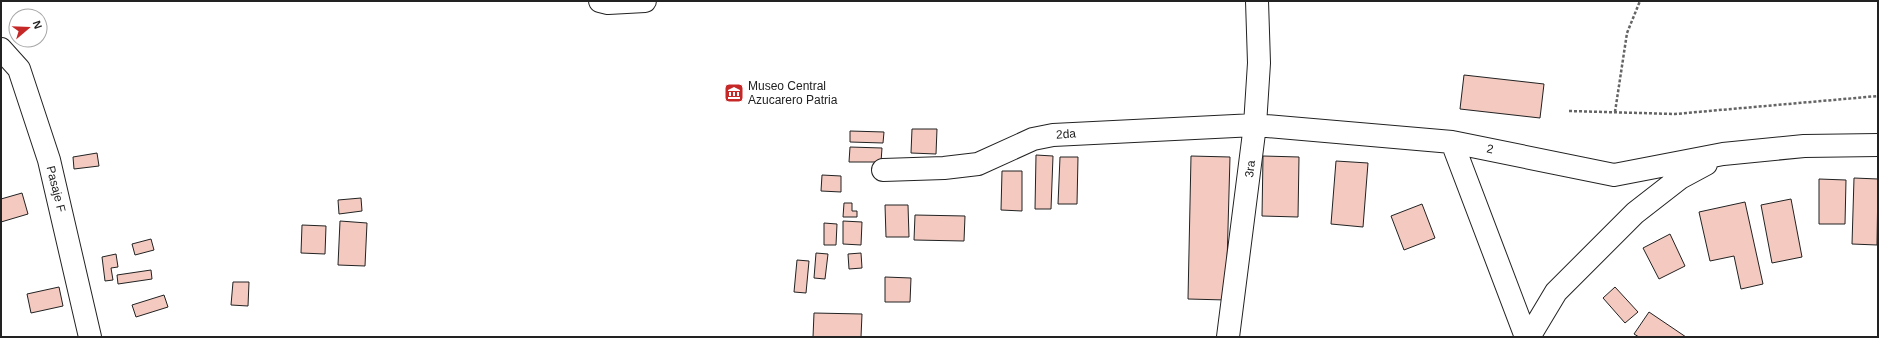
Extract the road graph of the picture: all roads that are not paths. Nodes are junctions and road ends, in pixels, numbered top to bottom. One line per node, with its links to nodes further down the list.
1 (600, 1): 2 (street)
2 (645, 1)
3 (1257, 1): 5 (street, 3ra)
4 (1, 49): 10 (street, Pasaje F)
5 (1255, 125): 6 (street, 2); 9 (street, 2da); 11 (street, 3ra)
6 (1452, 142): 8 (street, 2); 12 (street)
7 (1878, 145): 8 (street, 2)
8 (1722, 154): 12 (street)
9 (883, 170)
10 (90, 337)
11 (1228, 337)
12 (1528, 337)

